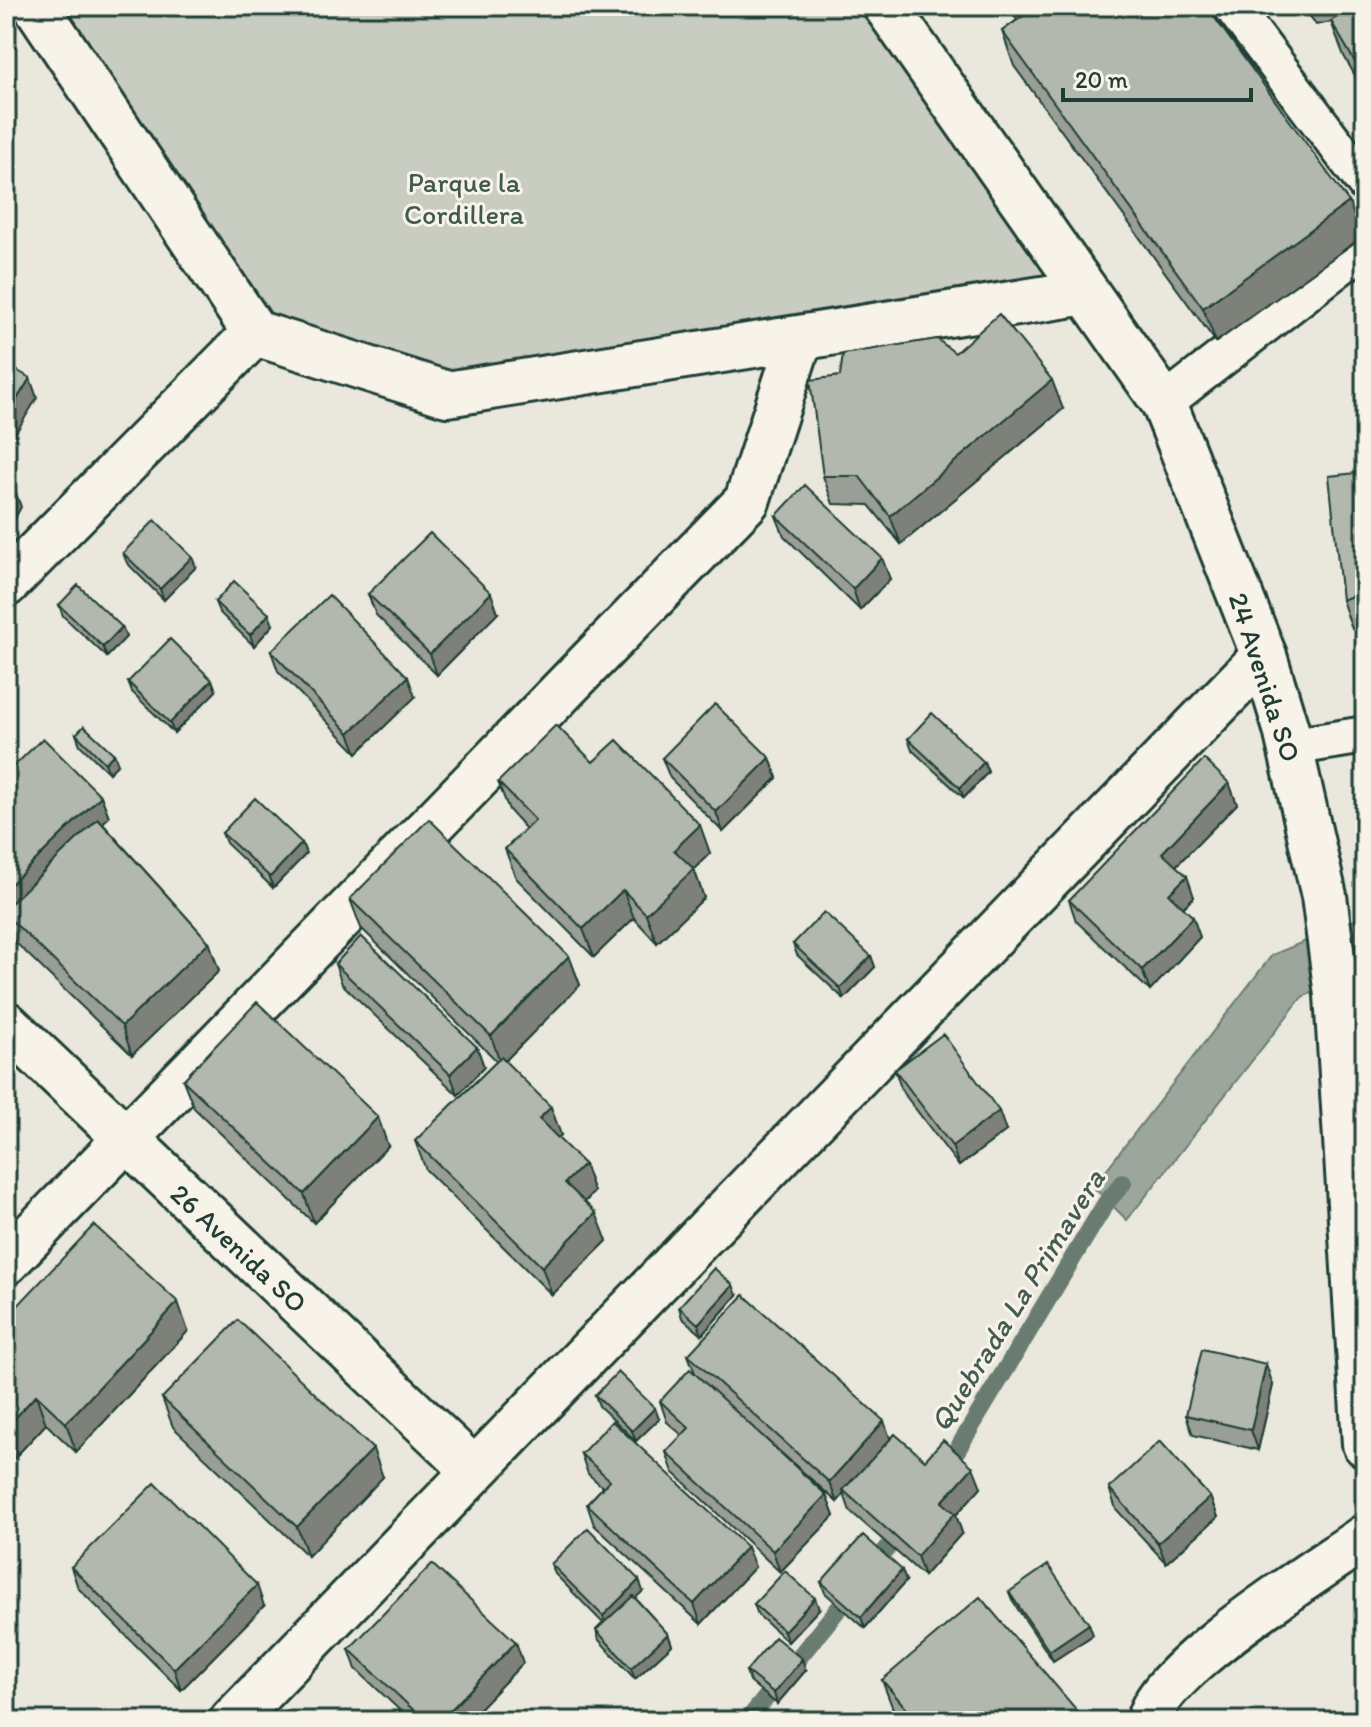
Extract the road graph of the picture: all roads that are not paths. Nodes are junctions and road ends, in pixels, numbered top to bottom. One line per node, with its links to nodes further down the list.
1 (36, 6): 7 (street)
2 (886, 6): 6 (street, 24 Avenida SO)
3 (1232, 6): 4 (lane)
4 (1365, 183)
5 (1365, 247): 9 (lane)
6 (1086, 292): 8 (street); 9 (street, 24 Avenida SO)
7 (255, 333): 8 (street); 10 (street)
8 (800, 338): 15 (street)
9 (1164, 403): 11 (street, 24 Avenida SO)
10 (6, 584)
11 (1264, 656): 13 (street, 24 Avenida SO); 18 (street)
12 (1365, 735): 13 (lane)
13 (1290, 747): 17 (street, 24 Avenida SO)
14 (6, 1024): 15 (street, 26 Avenida SO)
15 (124, 1139): 16 (street); 18 (street, 26 Avenida SO)
16 (6, 1262)
17 (1365, 1444)
18 (474, 1470): 21 (street)
19 (1365, 1537): 20 (street)
20 (1149, 1718)
21 (232, 1721)

